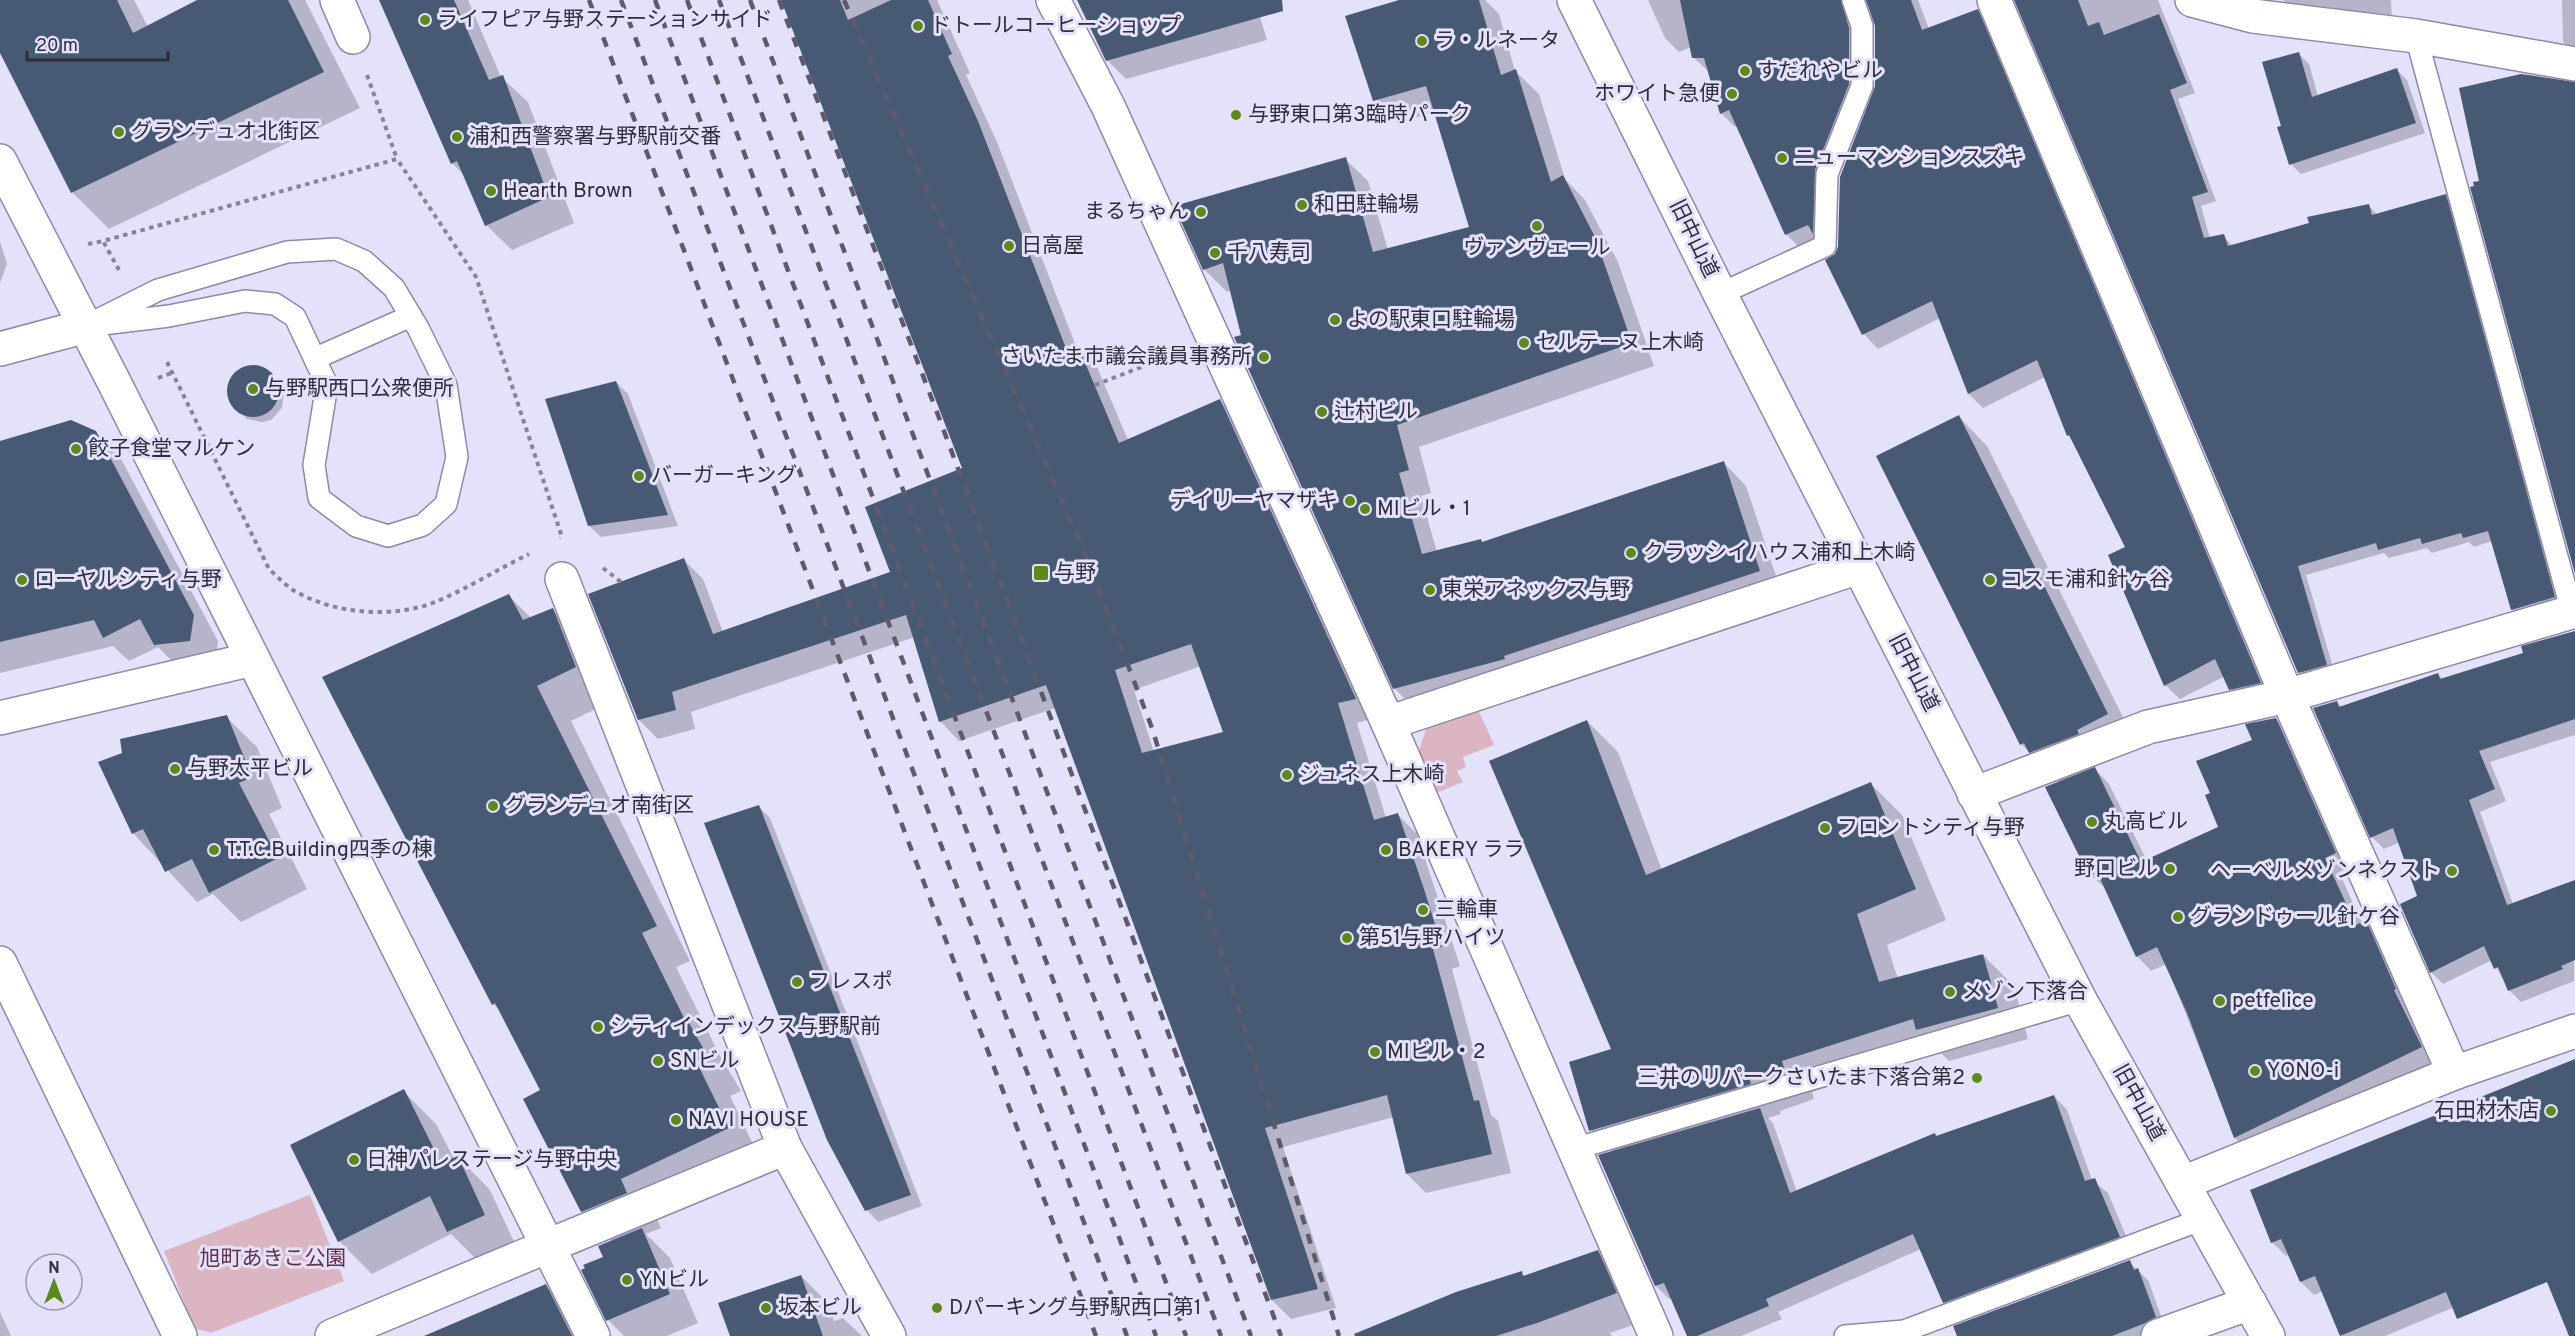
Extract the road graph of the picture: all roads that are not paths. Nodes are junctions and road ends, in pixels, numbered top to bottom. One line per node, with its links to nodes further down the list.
1 (337, 0): 9 (street)
2 (1053, 0): 23 (street)
3 (1574, 0): 12 (street, 旧中山道)
4 (1853, 0): 12 (lane)
5 (1994, 0): 21 (street)
6 (2192, 0): 7 (street)
7 (2252, 8): 8 (street)
8 (2416, 36): 10 (street); 19 (lane)
9 (353, 37)
10 (2575, 64)
11 (0, 161): 14 (street)
12 (1720, 294): 17 (street, 旧中山道)
13 (411, 316): 14 (lane); 16 (lane); 16 (lane)
14 (86, 326): 15 (street); 16 (lane); 20 (street)
15 (0, 349)
16 (316, 358)
17 (1859, 567): 23 (street); 24 (street, 旧中山道)
18 (562, 579): 29 (street)
19 (2573, 611): 21 (street)
20 (253, 659): 22 (street); 33 (street)
21 (2287, 696): 24 (street); 28 (street)
22 (0, 718)
23 (1388, 723): 30 (street)
24 (1974, 794): 26 (street, 旧中山道)
25 (0, 963): 35 (street)
26 (2080, 1000): 30 (lane); 31 (street, 旧中山道)
27 (2575, 1031): 28 (street)
28 (2454, 1073): 31 (street)
29 (785, 1148): 33 (street); 38 (street)
30 (1574, 1149): 39 (street)
31 (2183, 1183): 32 (street, 旧中山道)
32 (2203, 1219): 34 (street, 旧中山道); 40 (lane)
33 (548, 1246): 36 (street); 37 (street)
34 (2250, 1303): 41 (street); 42 (street, 旧中山道)
35 (180, 1336)
36 (332, 1336)
37 (593, 1336)
38 (889, 1336)
39 (1656, 1336)
40 (1845, 1336)
41 (2158, 1336)
42 (2268, 1336)

